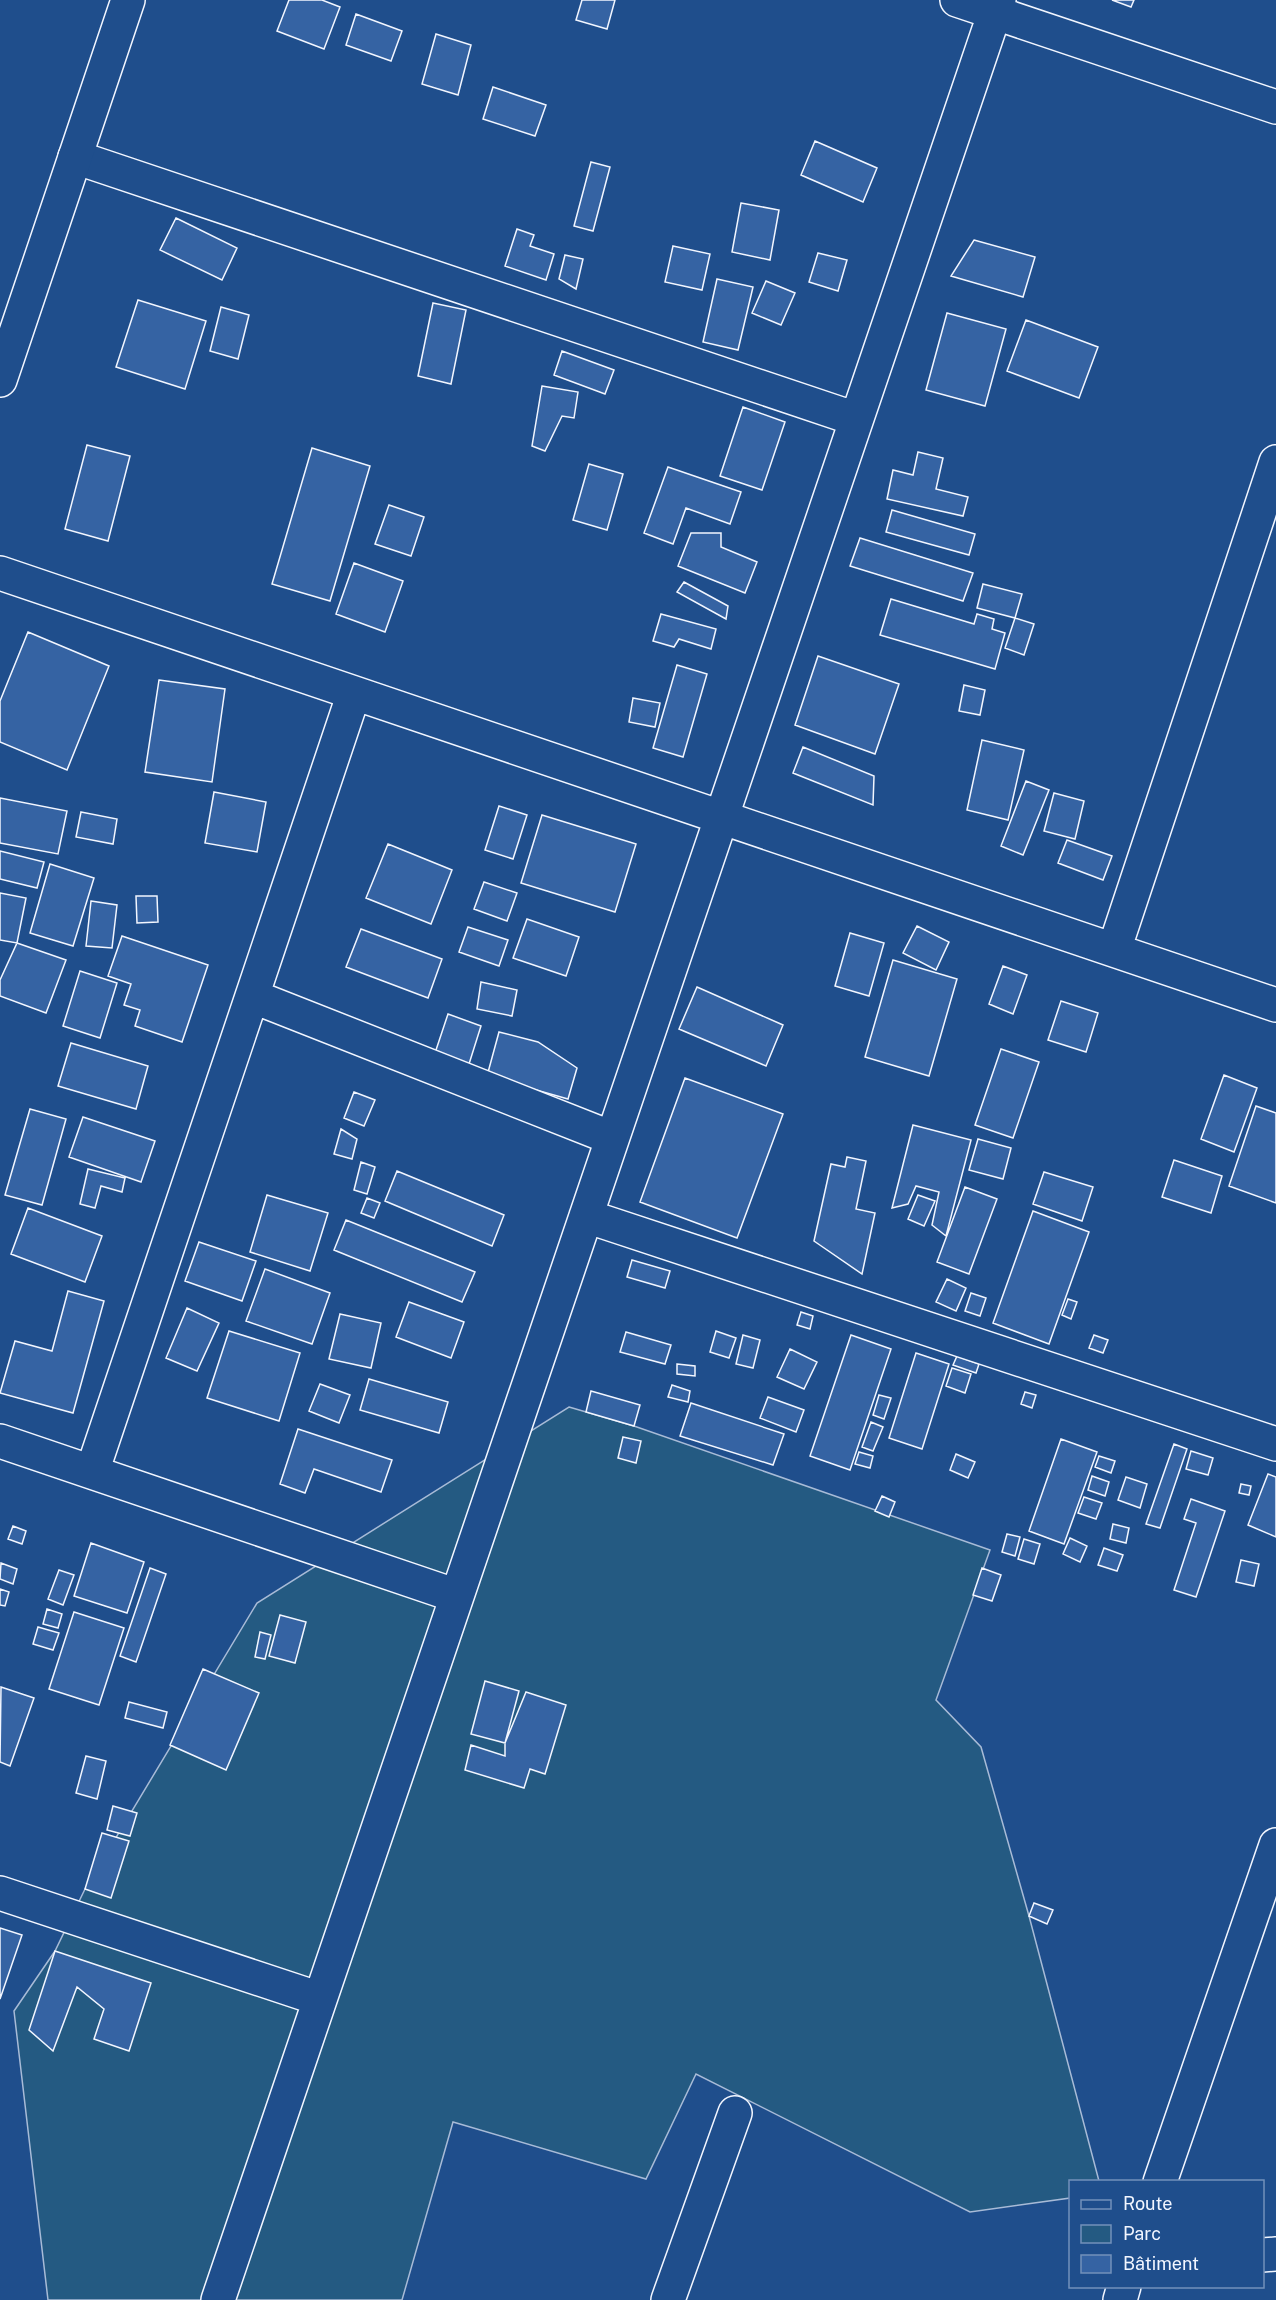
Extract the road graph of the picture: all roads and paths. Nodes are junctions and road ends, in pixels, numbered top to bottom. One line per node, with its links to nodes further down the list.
1 (128, 0): 5 (street)
2 (957, 0): 3 (street)
3 (996, 6): 4 (street); 7 (street)
4 (1276, 107)
5 (75, 157): 6 (street); 7 (street)
6 (0, 380)
7 (856, 419): 11 (street)
8 (1276, 462): 12 (street)
9 (0, 573): 10 (street)
10 (354, 693): 11 (street); 13 (street)
11 (721, 817): 12 (street); 15 (street)
12 (1114, 950): 14 (street)
13 (252, 996): 15 (street); 19 (street)
14 (1276, 1005)
15 (612, 1138): 16 (street)
16 (586, 1216): 18 (street); 20 (street)
17 (0, 1441): 19 (street)
18 (1276, 1444)
19 (92, 1472): 20 (street)
20 (457, 1596): 23 (street)
21 (1273, 1861): 25 (street)
22 (0, 1893): 23 (street)
23 (320, 1999): 26 (street)
24 (735, 2113): 27 (street)
25 (1160, 2180)
26 (218, 2300)
27 (669, 2300)

